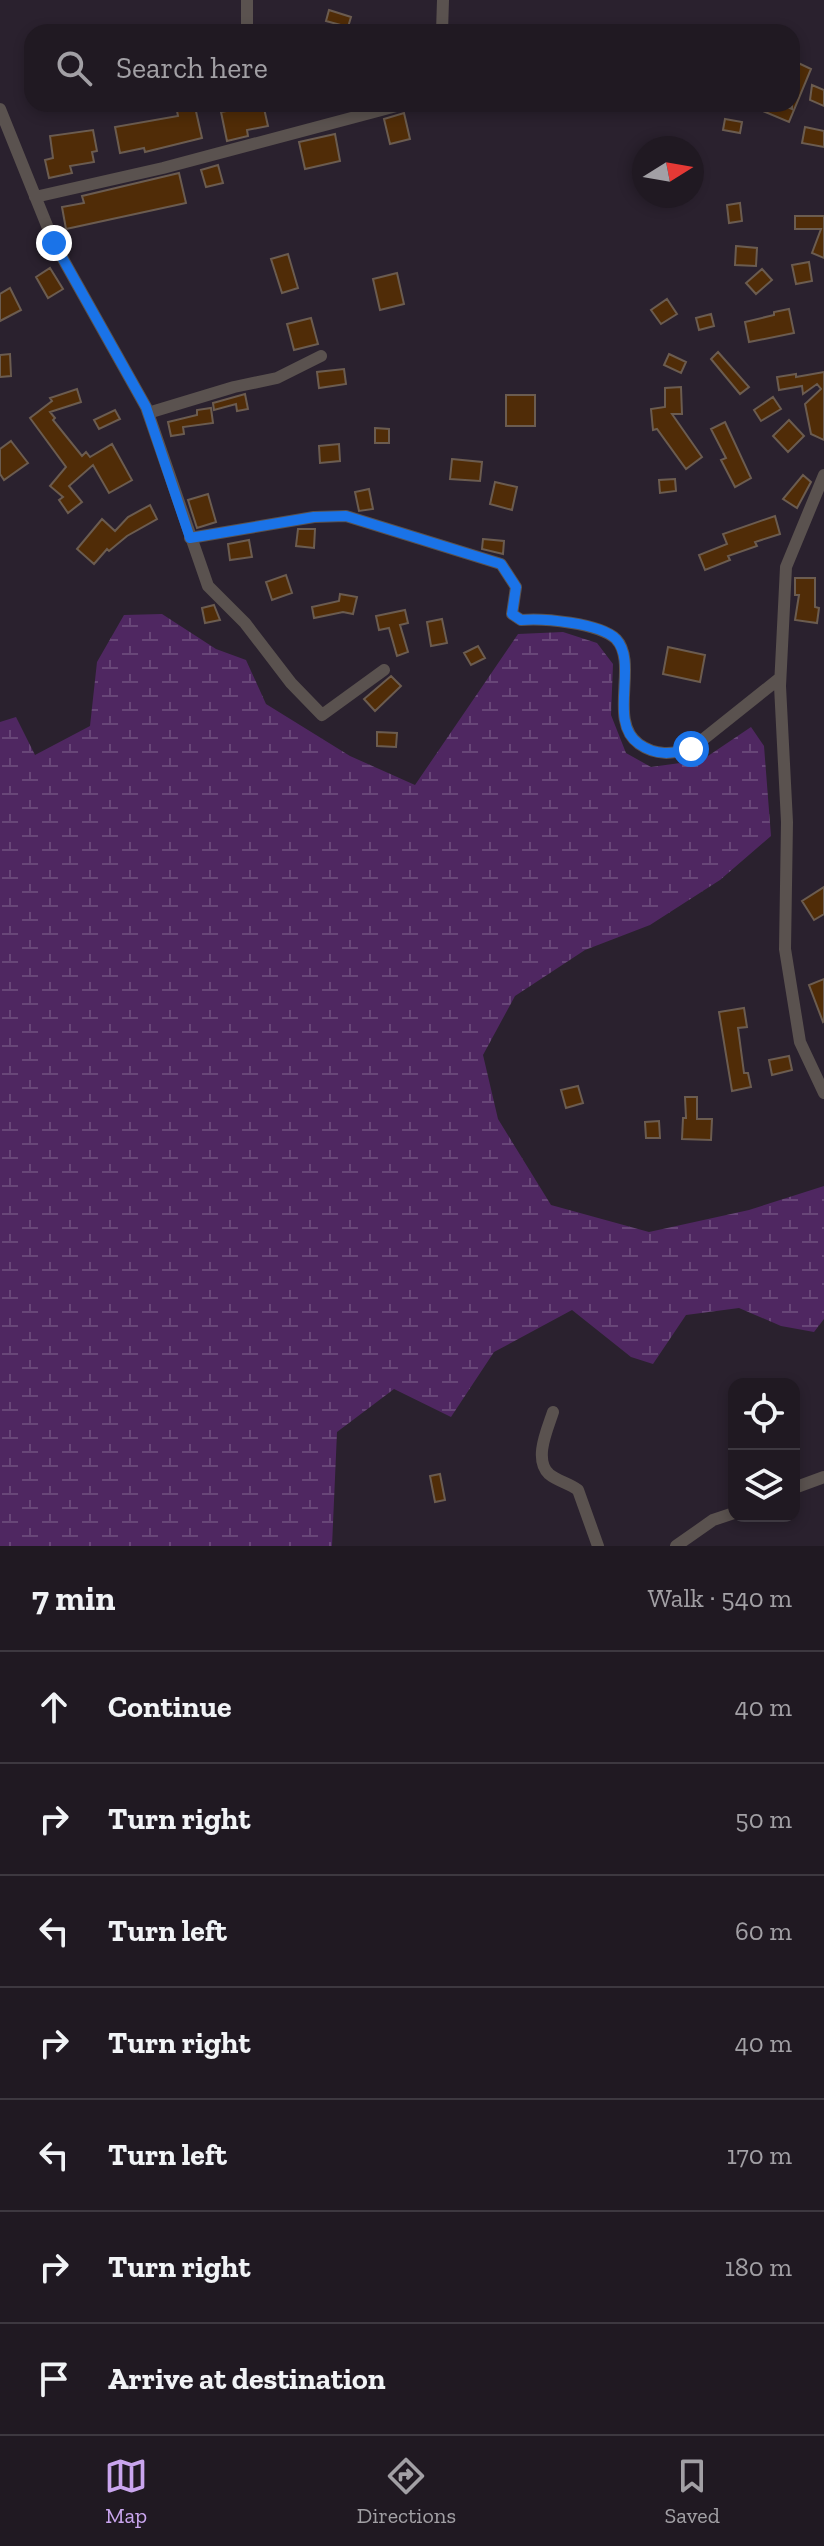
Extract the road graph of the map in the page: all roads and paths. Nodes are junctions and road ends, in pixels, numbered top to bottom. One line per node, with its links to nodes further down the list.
1 (247, 0): 3 (street)
2 (443, 0): 4 (street)
3 (247, 24)
4 (442, 24)
5 (0, 109): 7 (street)
6 (374, 112): 7 (street)
7 (35, 197): 9 (street)
8 (321, 356): 9 (street)
9 (148, 413): 11 (street)
10 (824, 475): 13 (street)
11 (190, 538): 12 (street); 13 (street)
12 (384, 670)
13 (780, 678): 14 (street)
14 (824, 1093)
15 (553, 1412): 19 (street)
16 (824, 1477): 17 (street)
17 (800, 1486)
18 (728, 1515): 20 (street)
19 (598, 1546)
20 (676, 1546)

